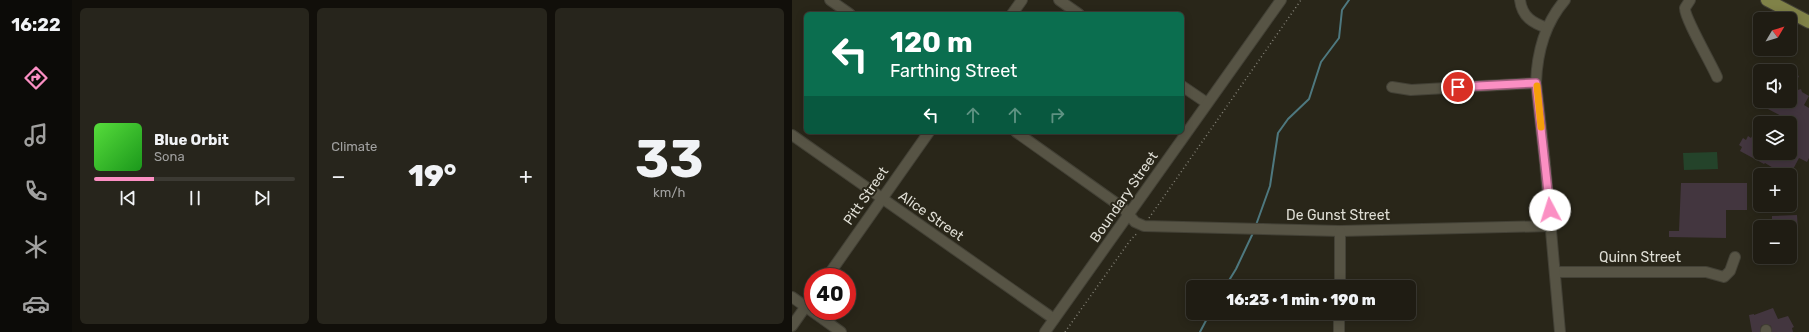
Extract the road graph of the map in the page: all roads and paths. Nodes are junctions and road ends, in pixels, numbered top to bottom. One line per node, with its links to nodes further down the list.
1 (830, 0): 10 (street)
2 (1022, 0): 11 (street)
3 (1059, 0): 12 (street)
4 (1281, 0): 19 (street, Boundary Street)
5 (1301, 0): 25 (path)
6 (1520, 0): 14 (street)
7 (1565, 0): 14 (street)
8 (1690, 0): 15 (street)
9 (1768, 0): 13 (main road)
10 (847, 12)
11 (1013, 12)
12 (1076, 12)
13 (1809, 22)
14 (1547, 28): 16 (street)
15 (1717, 77)
16 (1536, 83): 18 (street); 26 (street)
17 (1184, 87): 19 (street)
18 (1392, 87)
19 (1206, 103): 24 (street, Boundary Street)
20 (928, 134): 23 (street, Pitt Street)
21 (1019, 134): 24 (street, De Gunst Street)
22 (792, 135): 23 (street, Alice Street)
23 (882, 199): 30 (street, Pitt Street); 36 (street, Alice Street)
24 (1129, 215): 27 (street, De Gunst Street); 36 (street, Boundary Street)
25 (1148, 220)
26 (1551, 226): 27 (street, De Gunst Street); 31 (street)
27 (1340, 231): 32 (street)
28 (1138, 232): 42 (path)
29 (1735, 257): 31 (street, Quinn Street)
30 (833, 268)
31 (1555, 272): 44 (street)
32 (1340, 280)
33 (792, 297): 34 (street)
34 (804, 306)
35 (804, 310): 39 (street)
36 (1054, 319): 41 (street, Boundary Street)
37 (825, 320): 40 (street)
38 (1339, 320): 43 (street)
39 (792, 326)
40 (842, 332)
41 (1045, 332)
42 (1065, 332)
43 (1339, 332)
44 (1560, 332)

